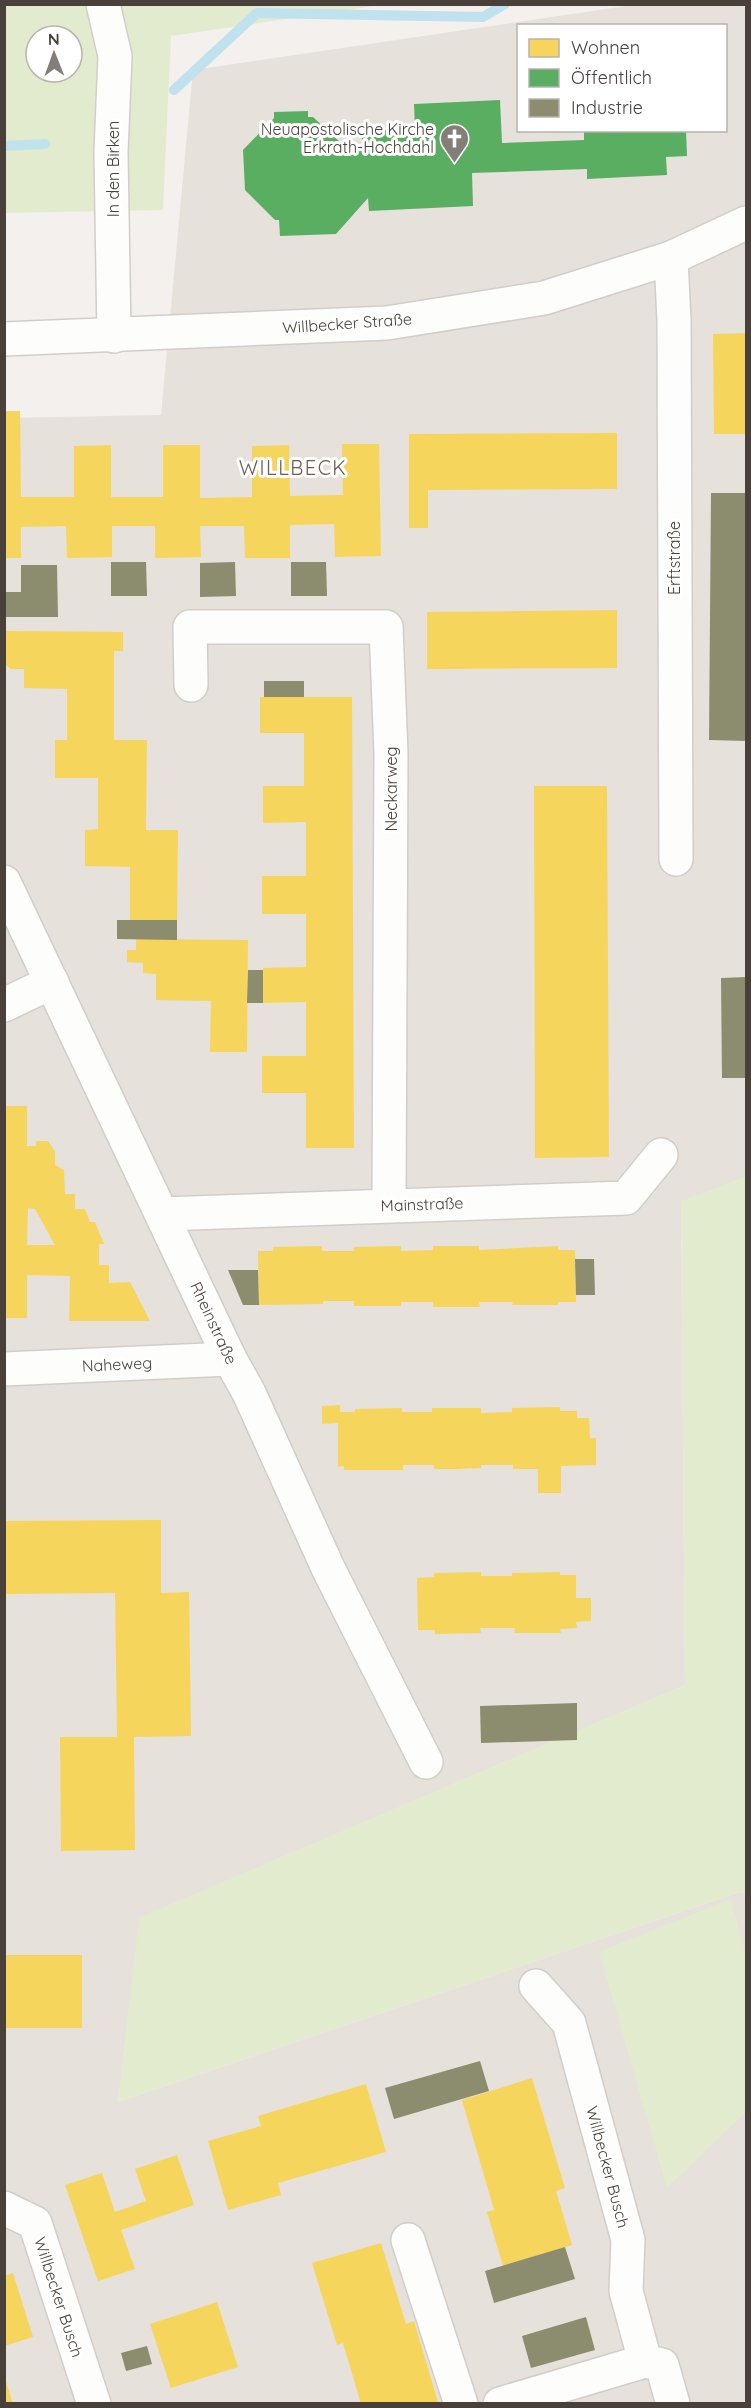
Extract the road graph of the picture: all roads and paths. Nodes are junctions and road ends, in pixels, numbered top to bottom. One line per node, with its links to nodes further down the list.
1 (103, 4): 4 (street, In den Birken)
2 (747, 223): 3 (street, Willbecker Straße)
3 (671, 258): 4 (street, Willbecker Straße); 7 (street, Erftstraße)
4 (114, 336): 5 (street, Willbecker Straße)
5 (4, 339)
6 (191, 685): 12 (street, Neckarweg)
7 (676, 859)
8 (4, 882): 9 (street, Rheinstraße)
9 (52, 982): 10 (street); 13 (street, Rheinstraße)
10 (4, 1005)
11 (661, 1155): 12 (street, Mainstraße)
12 (389, 1205): 13 (street, Mainstraße)
13 (162, 1214): 14 (street, Rheinstraße)
14 (230, 1359): 15 (street, Naheweg); 16 (street, Rheinstraße)
15 (4, 1369)
16 (426, 1762)
17 (536, 1986): 20 (street, Willbecker Busch)
18 (4, 2208): 21 (street, Willbecker Busch)
19 (408, 2240): 22 (street)
20 (645, 2361): 23 (street); 24 (street)
21 (94, 2403)
22 (461, 2403)
23 (500, 2403)
24 (673, 2403)

